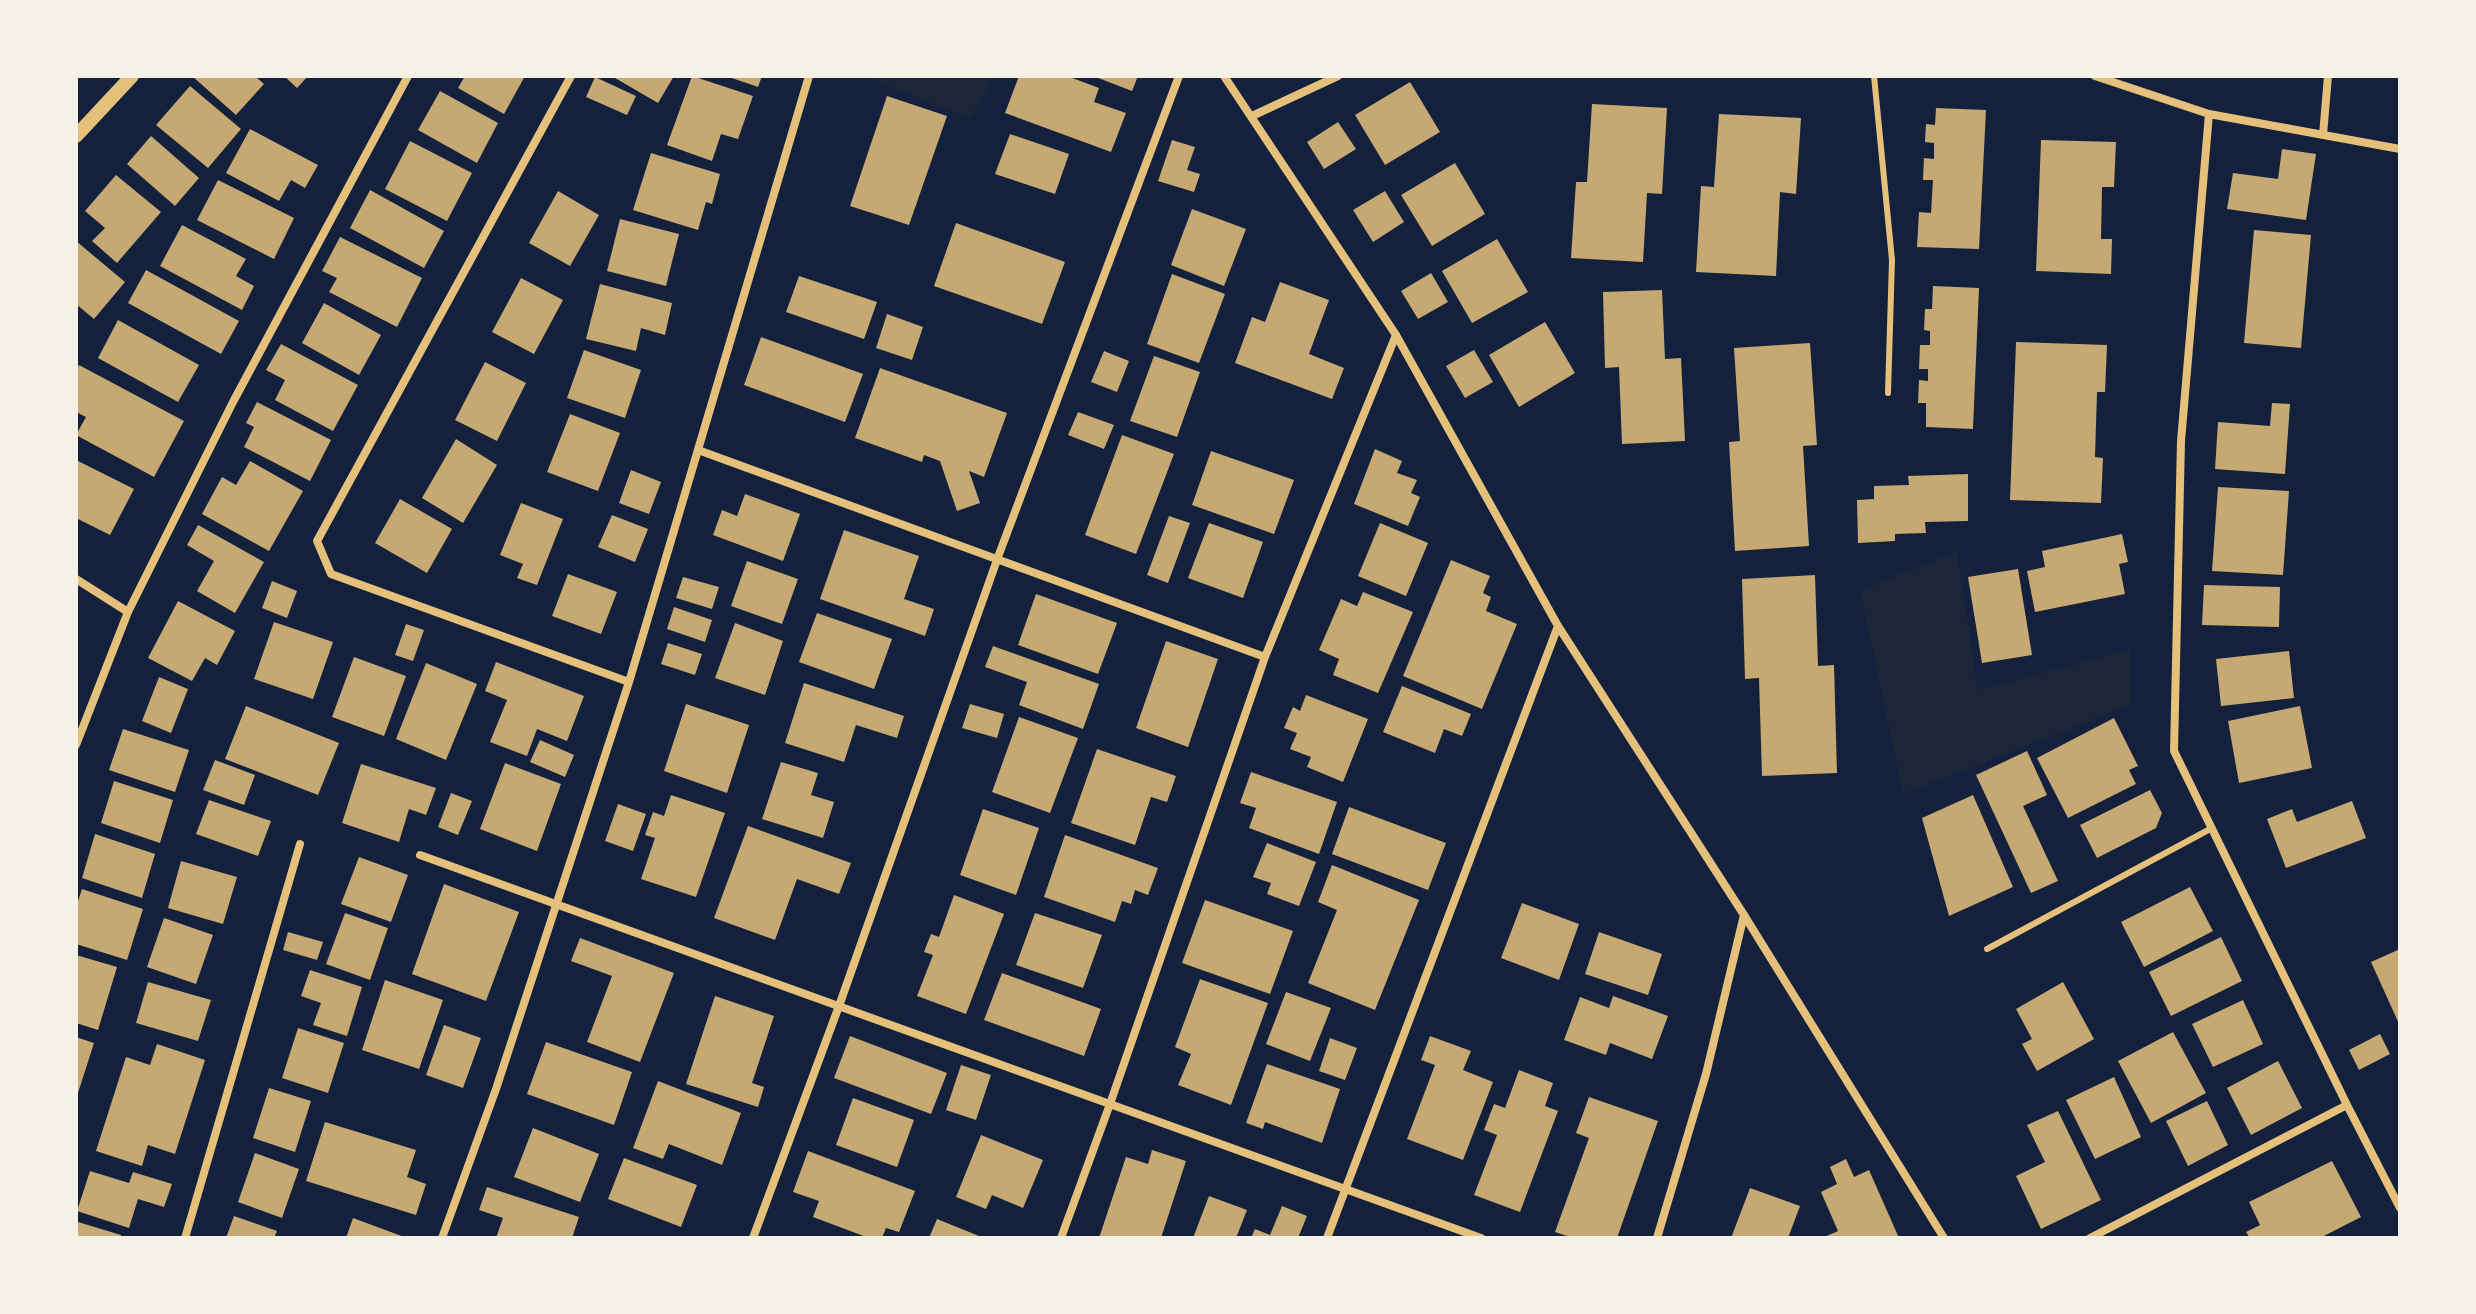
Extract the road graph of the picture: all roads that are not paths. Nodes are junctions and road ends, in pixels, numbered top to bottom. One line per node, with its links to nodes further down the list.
1 (132, 76): 14 (street)
2 (408, 76): 21 (street)
3 (571, 76): 24 (street)
4 (809, 76): 18 (street)
5 (1179, 76): 19 (street)
6 (1224, 76): 12 (street)
7 (1338, 76): 12 (street)
8 (1874, 76): 17 (lane)
9 (2095, 76): 11 (street)
10 (2328, 76): 13 (street)
11 (2209, 114): 13 (street); 26 (street)
12 (1252, 116): 16 (street)
13 (2323, 135): 15 (street)
14 (76, 136)
15 (2400, 149)
16 (1396, 335): 22 (street); 23 (street)
17 (1888, 393)
18 (698, 450): 19 (street); 24 (street)
19 (998, 557): 23 (street); 32 (street)
20 (76, 579): 21 (street)
21 (128, 612): 25 (street)
22 (1558, 626): 30 (street); 35 (street)
23 (1265, 657): 33 (street)
24 (629, 682): 29 (street)
25 (76, 745)
26 (2212, 828): 31 (lane); 34 (street)
27 (300, 844): 37 (street)
28 (420, 855): 29 (street)
29 (558, 905): 32 (street); 38 (street)
30 (1744, 915): 43 (street); 44 (street)
31 (1987, 949)
32 (839, 1006): 33 (street); 39 (street)
33 (1110, 1104): 35 (street); 40 (street)
34 (2347, 1105): 36 (street); 45 (street)
35 (1344, 1188): 41 (street); 42 (street)
36 (2400, 1208)
37 (185, 1238)
38 (442, 1238)
39 (753, 1238)
40 (1061, 1238)
41 (1327, 1238)
42 (1481, 1238)
43 (1657, 1238)
44 (1944, 1238)
45 (2090, 1238)

